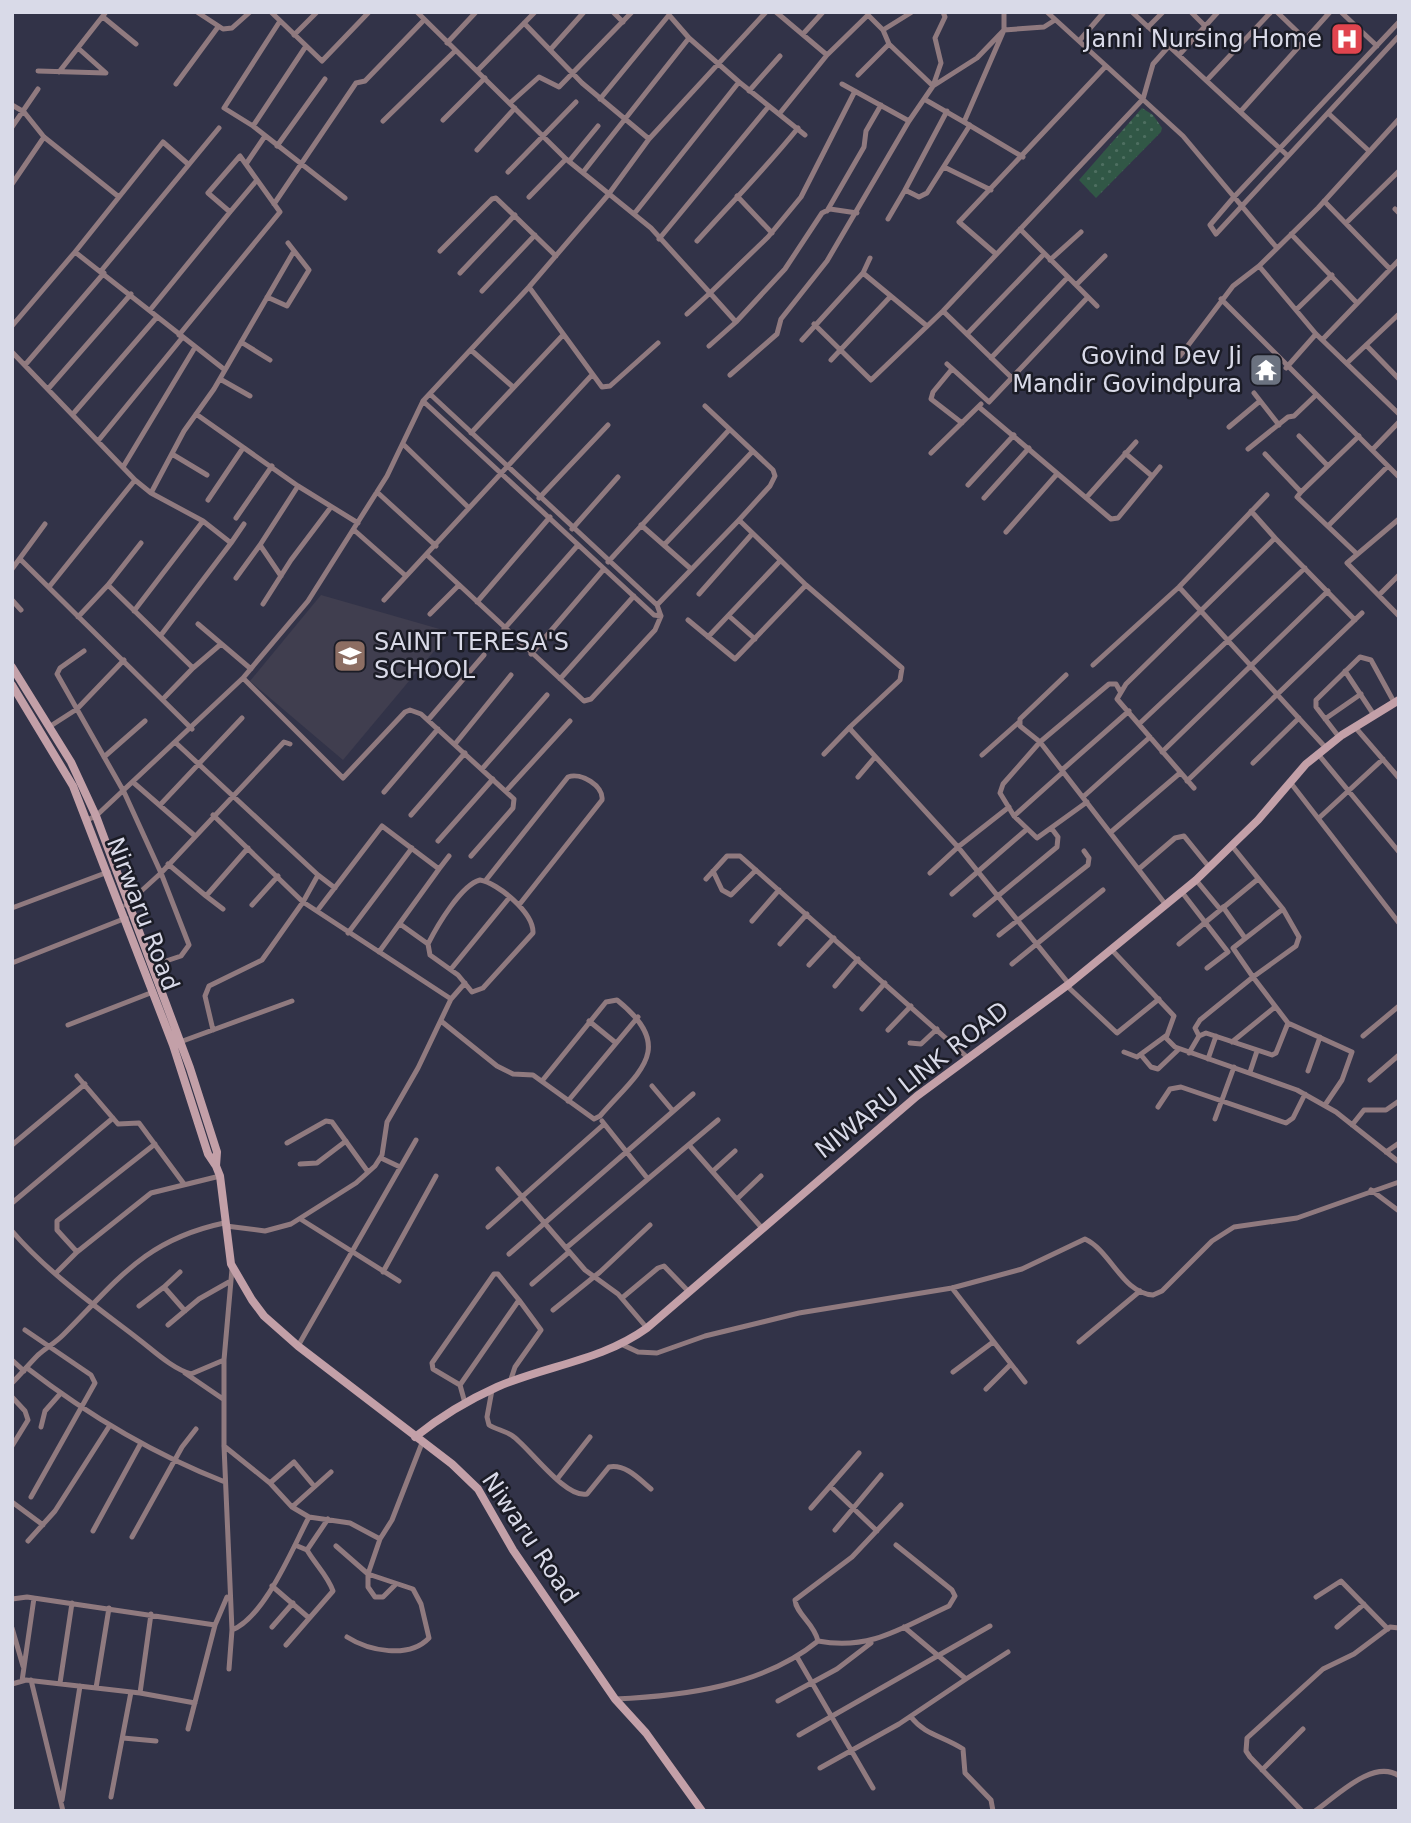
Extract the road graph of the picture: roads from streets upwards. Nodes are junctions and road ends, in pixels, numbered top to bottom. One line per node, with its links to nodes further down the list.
1 (197, 12): 38 (street)
2 (250, 12): 38 (street)
3 (271, 12): 33 (street)
4 (317, 12): 43 (street)
5 (369, 12): 51 (street)
6 (417, 12): 31 (street)
7 (476, 12): 48 (street)
8 (535, 12): 36 (street)
9 (584, 12): 55 (street)
10 (613, 12): 34 (street)
11 (632, 12): 34 (street)
12 (776, 12): 42 (street)
13 (823, 12): 42 (street)
14 (912, 12): 40 (street)
15 (943, 12): 73 (street)
16 (1004, 12): 41 (street)
17 (1047, 12): 32 (street)
18 (1104, 12): 47 (street)
19 (1132, 12): 39 (street)
20 (1163, 12): 39 (street)
21 (1191, 12): 37 (street)
22 (1218, 12): 37 (street)
23 (1271, 12): 69 (street)
24 (1277, 12): 46 (street)
25 (1330, 12): 46 (street)
26 (1341, 12): 53 (street)
27 (763, 13): 60 (street)
28 (869, 13): 40 (street); 57 (street)
29 (104, 14): 49 (street); 54 (street)
30 (668, 14): 45 (street); 77 (street)
31 (424, 20): 48 (street); 115 (street)
32 (1055, 20): 41 (street); 47 (street)
33 (280, 21): 43 (street); 96 (street)
34 (623, 22): 65 (street)
35 (1399, 22): 53 (street)
36 (524, 23): 55 (street); 63 (street)
37 (1205, 26): 58 (street)
38 (218, 27): 71 (street)
39 (1148, 27): 52 (street)
40 (884, 30): 50 (street)
41 (1004, 30): 73 (street); 95 (street)
42 (803, 34): 57 (street)
43 (294, 35): 51 (street)
44 (1399, 36): 89 (street)
45 (689, 38): 60 (street); 92 (street)
46 (1306, 40): 86 (street)
47 (1079, 41): 61 (street)
48 (447, 43): 56 (street)
49 (136, 44)
50 (889, 44): 66 (street); 73 (street)
51 (306, 46): 96 (street)
52 (1169, 46): 58 (street); 79 (street)
53 (1377, 46): 107 (street)
54 (78, 48): 64 (street); 64 (street)
55 (550, 50): 65 (street)
56 (455, 51): 63 (street); 93 (street)
57 (827, 55): 88 (street)
58 (1179, 55): 69 (street)
59 (780, 56): 75 (street)
60 (717, 63): 70 (street); 105 (street)
61 (1106, 66): 79 (street); 111 (street)
62 (38, 71): 64 (street)
63 (478, 71): 67 (street)
64 (59, 72)
65 (575, 74): 77 (street); 82 (street)
66 (858, 75)
67 (485, 78): 82 (street); 91 (street)
68 (326, 79): 106 (street)
69 (1207, 80): 86 (street)
70 (739, 82): 75 (street); 136 (street)
71 (176, 84)
72 (842, 84): 76 (street)
73 (933, 86): 78 (street)
74 (38, 89): 87 (street)
75 (749, 91): 84 (street)
76 (855, 91): 83 (street); 142 (street)
77 (600, 99): 92 (street)
78 (924, 99): 85 (street); 94 (street)
79 (1143, 99): 128 (street); 140 (street)
80 (576, 102): 104 (street)
81 (12, 105): 87 (street)
82 (512, 105): 104 (street); 108 (street)
83 (881, 105): 94 (street); 133 (street)
84 (769, 106): 88 (street); 145 (street)
85 (947, 111): 95 (street); 122 (street)
86 (1241, 111): 107 (street)
87 (24, 113): 98 (street); 102 (street)
88 (780, 113): 100 (street)
89 (1328, 113): 109 (street); 110 (street)
90 (1399, 119): 109 (street)
91 (443, 120)
92 (624, 120): 105 (street); 117 (street)
93 (383, 121)
94 (909, 121): 135 (street)
95 (967, 123): 111 (street); 116 (street)
96 (253, 126): 103 (street)
97 (598, 126): 112 (street)
98 (12, 127)
99 (219, 128): 113 (street)
100 (798, 128): 101 (street); 125 (street)
101 (805, 135)
102 (44, 136): 121 (street); 126 (street)
103 (265, 136): 106 (street); 114 (street)
104 (543, 136): 112 (street); 119 (street)
105 (649, 139): 124 (street)
106 (277, 146): 115 (street)
107 (1279, 148): 110 (street); 128 (street)
108 (477, 150)
109 (1369, 151): 130 (street)
110 (1288, 156): 132 (street)
111 (1023, 157): 123 (street)
112 (568, 160): 117 (street); 127 (street)
113 (188, 164): 126 (street); 160 (street)
114 (246, 164): 120 (street); 134 (street)
115 (303, 165): 129 (street); 131 (street)
116 (944, 167): 122 (street); 123 (street)
117 (584, 171): 124 (street)
118 (1399, 171): 139 (street)
119 (508, 172)
120 (257, 180): 131 (street); 134 (street)
121 (12, 184)
122 (905, 190): 138 (street)
123 (991, 190): 152 (street)
124 (608, 195): 136 (street); 154 (street)
125 (737, 196): 142 (street); 146 (street)
126 (119, 197): 151 (street)
127 (529, 197)
128 (1234, 197): 132 (street); 132 (street)
129 (345, 198)
130 (1324, 201): 139 (street); 143 (street)
131 (274, 204): 189 (street)
132 (1241, 205): 148 (street)
133 (827, 211): 135 (street); 182 (street)
134 (230, 212): 176 (street)
135 (857, 213): 208 (street)
136 (634, 214): 145 (street)
137 (515, 215): 144 (street); 150 (street); 161 (street)
138 (888, 219)
139 (1346, 223): 159 (street)
140 (1020, 229): 152 (street); 153 (street)
141 (1081, 232): 157 (street)
142 (772, 233): 168 (street)
143 (1291, 234): 148 (street); 163 (street)
144 (535, 236): 154 (street); 167 (street)
145 (659, 239): 168 (street)
146 (697, 241)
147 (288, 243): 149 (street)
148 (1277, 247): 158 (street)
149 (295, 251): 172 (street); 172 (street)
150 (440, 251)
151 (75, 252): 160 (street); 184 (street)
152 (996, 254): 178 (street)
153 (1044, 254): 157 (street); 186 (street)
154 (556, 256): 166 (street)
155 (1105, 256): 165 (street)
156 (870, 258): 162 (street)
157 (1050, 260): 164 (street)
158 (1259, 266): 173 (street); 177 (street)
159 (1395, 266): 174 (street)
160 (102, 272): 169 (street); 205 (street)
161 (460, 273)
162 (863, 273): 170 (street); 183 (street)
163 (1332, 275): 174 (street); 177 (street)
164 (1068, 277): 165 (street); 201 (street)
165 (1076, 285): 171 (street)
166 (529, 288): 188 (street); 197 (street)
167 (482, 291)
168 (710, 293): 179 (street); 182 (street)
169 (131, 294): 176 (street); 214 (street)
170 (890, 296): 185 (street); 198 (street)
171 (1088, 297): 175 (street); 210 (street)
172 (267, 298): 192 (street)
173 (1221, 299): 200 (street); 206 (street)
174 (1356, 302): 191 (street)
175 (1097, 306)
176 (150, 310): 181 (street)
177 (1296, 310): 187 (street)
178 (943, 311): 185 (street); 186 (street)
179 (687, 314)
180 (1399, 314): 194 (street)
181 (157, 317): 189 (street); 224 (street)
182 (736, 322): 195 (street)
183 (814, 324): 190 (street); 198 (street)
184 (12, 326)
185 (927, 326): 198 (street)
186 (967, 334): 201 (street)
187 (1316, 334): 191 (street); 206 (street)
188 (562, 335): 209 (street); 213 (street)
189 (181, 337): 196 (street); 237 (street)
190 (802, 340)
191 (1323, 340): 204 (street)
192 (242, 342): 202 (street); 207 (street)
193 (658, 343): 209 (street)
194 (1366, 345): 204 (street); 212 (street)
195 (709, 346)
196 (194, 349): 207 (street); 252 (street)
197 (471, 350): 213 (street); 216 (street)
198 (841, 350): 203 (street)
199 (12, 352): 205 (street)
200 (1180, 356)
201 (991, 358): 210 (street)
202 (270, 360)
203 (831, 360)
204 (1348, 362): 226 (street)
205 (25, 365): 214 (street)
206 (1286, 368): 217 (street)
207 (225, 370): 211 (street)
208 (730, 375)
209 (592, 376): 253 (street)
210 (1012, 378): 219 (street)
211 (220, 379): 218 (street); 225 (street)
212 (1399, 379)
213 (513, 387): 233 (street)
214 (48, 389): 224 (street)
215 (1254, 393): 221 (street)
216 (430, 394): 220 (street); 233 (street)
217 (1316, 395): 230 (street); 236 (street)
218 (250, 396)
219 (985, 399): 223 (street); 228 (street)
220 (423, 401): 239 (street); 255 (street)
221 (1260, 401): 230 (street); 231 (street)
222 (705, 407): 232 (street)
223 (979, 407): 228 (street); 234 (street)
224 (73, 414): 237 (street)
225 (196, 414): 240 (street); 247 (street)
226 (1399, 414)
227 (1399, 422): 243 (street)
228 (962, 423): 245 (street)
229 (608, 425): 268 (street)
230 (1279, 425): 242 (street)
231 (1229, 428)
232 (729, 430): 244 (street); 284 (street)
233 (471, 433): 253 (street)
234 (1014, 435): 241 (street); 262 (street)
235 (1299, 436): 250 (street)
236 (1359, 436): 243 (street); 250 (street)
237 (98, 441): 252 (street)
238 (1136, 442): 246 (street)
239 (404, 445): 264 (street); 273 (street)
240 (243, 448): 249 (street); 271 (street)
241 (1029, 449): 256 (street); 269 (street)
242 (1248, 449)
243 (1373, 449): 251 (street)
244 (752, 452): 279 (street); 295 (street)
245 (931, 453)
246 (1125, 453): 258 (street); 270 (street)
247 (172, 454): 257 (street); 266 (street)
248 (1265, 454): 265 (street)
249 (272, 466): 263 (street); 276 (street)
250 (1328, 466): 265 (street)
251 (1388, 466): 260 (street); 285 (street)
252 (123, 467): 261 (street)
253 (506, 467): 255 (street); 268 (street)
254 (1160, 467): 258 (street)
255 (500, 474): 273 (street); 277 (street)
256 (1057, 474): 270 (street); 288 (street)
257 (207, 475)
258 (1152, 476): 270 (street)
259 (618, 477): 286 (street)
260 (1399, 477)
261 (135, 480): 266 (street); 313 (street)
262 (968, 485)
263 (298, 486): 272 (street); 293 (street)
264 (377, 492): 281 (street); 296 (street)
265 (1301, 492): 285 (street)
266 (150, 493): 280 (street)
267 (1267, 495): 275 (street)
268 (539, 498): 274 (street)
269 (984, 498)
270 (1086, 498)
271 (208, 500)
272 (331, 507): 281 (street); 307 (street)
273 (470, 508): 296 (street)
274 (554, 512): 277 (street); 286 (street)
275 (1251, 512): 290 (street); 314 (street)
276 (236, 518)
277 (549, 518): 294 (street); 321 (street)
278 (1399, 519): 297 (street)
279 (739, 520): 289 (street); 305 (street)
280 (203, 521): 292 (street); 326 (street)
281 (358, 523): 287 (street)
282 (46, 524): 299 (street)
283 (244, 524): 292 (street)
284 (641, 525): 295 (street); 301 (street)
285 (1329, 525): 297 (street)
286 (572, 529): 301 (street)
287 (354, 530): 308 (street); 350 (street)
288 (1006, 532)
289 (752, 534): 300 (street); 316 (street)
290 (1275, 537): 302 (street); 325 (street)
291 (141, 543): 310 (street)
292 (231, 543): 337 (street)
293 (260, 545): 307 (street); 309 (street)
294 (578, 545): 304 (street); 336 (street)
295 (664, 545): 305 (street)
296 (436, 546): 298 (street)
297 (1357, 554): 317 (street)
298 (427, 555): 308 (street); 312 (street)
299 (20, 559): 303 (street); 313 (street)
300 (780, 561): 311 (street); 330 (street)
301 (608, 562): 323 (street)
302 (1305, 568): 315 (street); 339 (street)
303 (12, 569)
304 (604, 569): 318 (street); 343 (street)
305 (691, 569): 323 (street)
306 (1399, 575): 317 (street)
307 (281, 576): 322 (street)
308 (406, 576): 320 (street)
309 (236, 578)
310 (108, 585): 326 (street); 332 (street)
311 (806, 585): 340 (street); 375 (street)
312 (458, 586): 321 (street); 327 (street)
313 (48, 587): 332 (street)
314 (1179, 587): 325 (street); 347 (street)
315 (1328, 591): 334 (street); 346 (street)
316 (699, 594)
317 (1379, 594): 331 (street)
318 (634, 596): 329 (street); 355 (street)
319 (12, 600): 324 (street)
320 (384, 600)
321 (477, 602): 336 (street)
322 (263, 604)
323 (657, 605): 329 (street)
324 (21, 610)
325 (1200, 610): 339 (street); 357 (street)
326 (134, 611): 337 (street)
327 (430, 614)
328 (1362, 614): 334 (street)
329 (660, 615): 355 (street)
330 (729, 616): 338 (street); 340 (street)
331 (1399, 616)
332 (78, 617): 345 (street)
333 (688, 620): 338 (street)
334 (1355, 620): 358 (street)
335 (198, 624): 341 (street)
336 (504, 629): 343 (street)
337 (161, 635): 349 (street)
338 (708, 637): 340 (street)
339 (1227, 638): 346 (street); 373 (street)
340 (755, 639)
341 (221, 643): 349 (street); 350 (street)
342 (84, 650): 363 (street)
343 (531, 653): 355 (street)
344 (484, 655): 370 (street)
345 (124, 660): 361 (street); 363 (street)
346 (1251, 664): 358 (street); 386 (street)
347 (1093, 666)
348 (12, 667): 374 (street)
349 (193, 668): 361 (street)
350 (251, 669): 354 (street)
351 (1345, 670): 360 (street); 362 (street); 368 (street)
352 (511, 675): 384 (street)
353 (1066, 675): 372 (street)
354 (243, 678): 370 (street); 377 (street)
355 (560, 679)
356 (12, 685): 417 (street, Nirwaru Road)
357 (1120, 691): 364 (street); 381 (street)
358 (1277, 692): 367 (street); 402 (street)
359 (547, 695): 396 (street)
360 (1361, 695): 365 (street); 368 (street)
361 (163, 699): 377 (street)
362 (1396, 701): 365 (street, NIWARU LINK ROAD)
363 (77, 709): 374 (street); 391 (street)
364 (1129, 712): 373 (street); 397 (street)
365 (1374, 715): 376 (street, NIWARU LINK ROAD)
366 (242, 718): 395 (street)
367 (1299, 718): 385 (street); 394 (street)
368 (1325, 719): 380 (street)
369 (145, 720): 391 (street)
370 (428, 720): 378 (street)
371 (570, 721): 406 (street)
372 (1018, 723): 381 (street); 390 (street)
373 (1139, 724): 379 (street)
374 (49, 727): 417 (street)
375 (850, 727): 388 (street); 392 (street)
376 (1355, 727): 380 (street, NIWARU LINK ROAD); 393 (street)
377 (192, 729): 382 (street)
378 (438, 729): 384 (street); 409 (street)
379 (1150, 737): 386 (street); 411 (street)
380 (1339, 737): 385 (street, NIWARU LINK ROAD)
381 (1040, 742): 397 (street); 413 (street)
382 (176, 743): 395 (street); 404 (street)
383 (290, 744): 410 (street)
384 (455, 744): 387 (street)
385 (1326, 748): 389 (street, NIWARU LINK ROAD)
386 (1162, 752): 398 (street)
387 (465, 753): 396 (street); 415 (street)
388 (824, 754)
389 (1318, 754): 403 (street, NIWARU LINK ROAD); 407 (street)
390 (982, 755)
391 (104, 757): 408 (street)
392 (875, 757): 399 (street); 425 (street)
393 (1383, 759): 400 (street); 407 (street)
394 (1253, 763)
395 (197, 764): 410 (street); 412 (street)
396 (482, 769): 401 (street)
397 (1063, 771): 411 (street); 416 (street)
398 (1180, 773): 402 (street); 421 (street)
399 (858, 777)
400 (1399, 778)
401 (493, 779): 406 (street); 423 (street)
402 (1187, 780): 405 (street)
403 (1290, 782): 418 (street); 424 (street, NIWARU LINK ROAD)
404 (134, 783): 408 (street); 412 (street)
405 (1194, 788)
406 (506, 791): 431 (street)
407 (1347, 791): 418 (street); 429 (street)
408 (124, 792): 417 (street); 440 (street)
409 (384, 792)
410 (233, 796): 414 (street); 443 (street)
411 (1085, 800): 419 (street); 421 (street)
412 (160, 805): 422 (street)
413 (1009, 807): 416 (street); 425 (street)
414 (213, 815): 422 (street); 426 (street)
415 (411, 815)
416 (1014, 816): 420 (street)
417 (91, 818): 439 (street, Nirwaru Road); 457 (street)
418 (1320, 818): 472 (street)
419 (1052, 829): 420 (street); 453 (street)
420 (1027, 830): 438 (street)
421 (1111, 832): 434 (street)
422 (195, 836): 432 (street)
423 (438, 841)
424 (1233, 846): 433 (street, NIWARU LINK ROAD); 445 (street)
425 (958, 847): 438 (street); 441 (street)
426 (248, 848): 442 (street); 454 (street)
427 (412, 848): 435 (street); 448 (street); 474 (street)
428 (1084, 851): 469 (street)
429 (1399, 852)
430 (449, 856): 435 (street)
431 (471, 856)
432 (168, 864): 440 (street); 454 (street)
433 (1209, 867): 434 (street); 447 (street, NIWARU LINK ROAD)
434 (1140, 868): 460 (street)
435 (439, 869): 473 (street)
436 (756, 870): 437 (street); 437 (street); 449 (street)
437 (713, 871): 444 (street)
438 (978, 871): 452 (street); 453 (street)
439 (108, 872): 457 (street, Nirwaru Road); 461 (street)
440 (160, 873): 457 (street); 486 (street)
441 (930, 873)
442 (278, 876): 456 (street); 458 (street)
443 (318, 876): 448 (street); 456 (street)
444 (706, 879)
445 (1258, 879): 462 (street); 464 (street)
446 (486, 880): 455 (street); 459 (street); 478 (street)
447 (1196, 880): 451 (street, NIWARU LINK ROAD); 462 (street)
448 (335, 888): 465 (street)
449 (779, 890): 466 (street); 470 (street)
450 (1103, 890): 480 (street)
451 (1181, 891): 460 (street, NIWARU LINK ROAD); 471 (street)
452 (952, 894)
453 (998, 894): 467 (street); 469 (street)
454 (206, 896): 463 (street)
455 (509, 898): 459 (street); 491 (street)
456 (303, 902): 465 (street); 511 (street)
457 (125, 905): 468 (street)
458 (252, 905)
459 (519, 905): 493 (street)
460 (1166, 905): 482 (street, NIWARU LINK ROAD)
461 (12, 908)
462 (1222, 908): 471 (street); 477 (street)
463 (223, 909)
464 (1283, 909): 477 (street); 492 (street)
465 (317, 911): 474 (street)
466 (807, 914): 476 (street); 479 (street)
467 (975, 915)
468 (130, 917): 487 (street); 497 (street, Nirwaru Road); 518 (street)
469 (1017, 920): 475 (street); 480 (street)
470 (752, 921)
471 (1204, 922): 481 (street); 483 (street)
472 (1399, 923)
473 (400, 925): 478 (street); 484 (street)
474 (348, 933): 484 (street)
475 (999, 935)
476 (834, 938): 485 (street); 489 (street)
477 (1245, 938): 483 (street)
478 (428, 944): 491 (street)
479 (780, 944)
480 (1035, 944): 488 (street); 495 (street)
481 (1179, 944)
482 (1111, 949): 495 (street, NIWARU LINK ROAD); 499 (street)
483 (1231, 950): 490 (street); 492 (street)
484 (379, 952): 498 (street)
485 (858, 959): 494 (street); 496 (street)
486 (163, 962)
487 (12, 963)
488 (1012, 964)
489 (809, 965)
490 (1207, 968)
491 (451, 969): 493 (street)
492 (1254, 977): 503 (street); 514 (street)
493 (465, 983): 498 (street)
494 (885, 983): 501 (street); 504 (street)
495 (1068, 985): 499 (street); 528 (street, NIWARU LINK ROAD)
496 (835, 986)
497 (153, 992): 509 (street); 565 (street, Nirwaru Road)
498 (450, 999): 506 (street)
499 (1159, 999): 513 (street)
500 (292, 1002): 511 (street)
501 (911, 1006): 510 (street); 512 (street)
502 (1399, 1006): 516 (street)
503 (1275, 1007): 508 (street); 519 (street)
504 (862, 1009)
505 (638, 1017): 507 (street); 520 (street); 546 (street)
506 (441, 1021): 535 (street); 562 (street)
507 (589, 1021): 520 (street); 535 (street)
508 (1288, 1023): 517 (street); 523 (street)
509 (68, 1025)
510 (937, 1029): 521 (street); 528 (street)
511 (213, 1030): 518 (street)
512 (888, 1030)
513 (1167, 1035): 522 (street); 526 (street)
514 (1199, 1036): 515 (street); 525 (street)
515 (1216, 1036): 519 (street); 529 (street)
516 (1363, 1036)
517 (1320, 1037): 531 (street); 543 (street)
518 (180, 1042): 565 (street)
519 (1232, 1042): 523 (street)
520 (616, 1043): 540 (street)
521 (911, 1043)
522 (1180, 1049): 525 (street); 526 (street)
523 (1257, 1051): 532 (street)
524 (1124, 1052): 526 (street)
525 (1189, 1053): 529 (street)
526 (1141, 1055)
527 (1399, 1055): 534 (street)
528 (967, 1056): 586 (street, NIWARU LINK ROAD)
529 (1208, 1059): 530 (street)
530 (1234, 1067): 532 (street); 541 (street)
531 (1308, 1071)
532 (1250, 1072): 539 (street)
533 (77, 1076): 536 (street)
534 (1370, 1080)
535 (542, 1081): 540 (street)
536 (85, 1084): 547 (street); 557 (street)
537 (652, 1086): 545 (street)
538 (693, 1094): 545 (street)
539 (1306, 1094): 541 (street); 543 (street)
540 (568, 1101): 546 (street)
541 (1222, 1101): 544 (street); 548 (street)
542 (1399, 1101): 551 (street)
543 (1325, 1105): 551 (street)
544 (1158, 1107)
545 (673, 1111): 560 (street)
546 (600, 1116): 550 (street)
547 (113, 1118): 556 (street); 579 (street)
548 (1215, 1118)
549 (718, 1120): 558 (street)
550 (603, 1125): 560 (street); 577 (street)
551 (1352, 1125): 561 (street)
552 (416, 1140): 566 (street)
553 (346, 1141): 554 (street); 564 (street); 569 (street)
554 (287, 1143)
555 (1399, 1143): 561 (street)
556 (155, 1144): 575 (street); 589 (street)
557 (12, 1145)
558 (689, 1146): 568 (street); 573 (street)
559 (735, 1151): 568 (street)
560 (626, 1152): 573 (street); 582 (street)
561 (1386, 1152): 563 (street)
562 (381, 1158): 566 (street); 569 (street)
563 (1399, 1162)
564 (300, 1164)
565 (216, 1166): 570 (street)
566 (400, 1167): 590 (street)
567 (498, 1169): 577 (street)
568 (713, 1171): 578 (street)
569 (368, 1172): 581 (street)
570 (220, 1176): 575 (street); 583 (street)
571 (436, 1176): 594 (street)
572 (761, 1177): 578 (street)
573 (648, 1179): 588 (street)
574 (1399, 1182): 576 (street)
575 (184, 1184): 589 (street)
576 (1371, 1190): 580 (street); 603 (street)
577 (523, 1198): 582 (street); 585 (street)
578 (737, 1199): 586 (street)
579 (12, 1203)
580 (1399, 1212)
581 (302, 1220): 583 (street); 590 (street)
582 (544, 1223): 588 (street); 591 (street)
583 (225, 1224): 592 (street); 606 (street)
584 (650, 1225): 596 (street)
585 (488, 1227)
586 (761, 1227): 602 (street, NIWARU LINK ROAD)
587 (13, 1233): 595 (street)
588 (568, 1250): 596 (street); 599 (street)
589 (77, 1252): 595 (street)
590 (352, 1252): 594 (street); 616 (street)
591 (509, 1254)
592 (231, 1267): 598 (street); 616 (street, Niwaru Road)
593 (180, 1272): 600 (street)
594 (383, 1272): 597 (street)
595 (56, 1273): 606 (street)
596 (591, 1276): 604 (street); 608 (street)
597 (399, 1281)
598 (229, 1282): 609 (street); 619 (street)
599 (532, 1284)
600 (164, 1287): 607 (street); 609 (street)
601 (952, 1288): 603 (street); 613 (street); 615 (street)
602 (689, 1292): 604 (street); 611 (street, NIWARU LINK ROAD)
603 (1140, 1292): 614 (street)
604 (622, 1298): 611 (street)
605 (519, 1300): 624 (street); 627 (street); 627 (street)
606 (91, 1303): 617 (street); 622 (street)
607 (139, 1306)
608 (553, 1310)
609 (185, 1311): 610 (street)
610 (168, 1325)
611 (647, 1328): 615 (street, NIWARU LINK ROAD)
612 (25, 1330): 617 (street)
613 (993, 1342): 620 (street); 623 (street)
614 (1079, 1342)
615 (623, 1345): 624 (street, NIWARU LINK ROAD)
616 (298, 1346): 639 (street, Niwaru Road)
617 (51, 1347): 621 (street); 634 (street)
618 (12, 1360): 621 (street)
619 (224, 1360): 622 (street); 632 (street)
620 (1011, 1364): 625 (street); 628 (street)
621 (25, 1369): 626 (street); 630 (street)
622 (184, 1372): 632 (street)
623 (953, 1372)
624 (510, 1382): 629 (street, NIWARU LINK ROAD)
625 (1025, 1382)
626 (12, 1383)
627 (460, 1385): 633 (street)
628 (986, 1389)
629 (492, 1390): 633 (street, NIWARU LINK ROAD); 647 (street)
630 (60, 1394): 634 (street); 636 (street)
631 (12, 1397): 641 (street)
632 (223, 1398): 642 (street)
633 (465, 1404): 639 (street, NIWARU LINK ROAD)
634 (83, 1409): 635 (street); 653 (street)
635 (110, 1425): 640 (street); 661 (street)
636 (41, 1427)
637 (196, 1429): 644 (street)
638 (590, 1437): 647 (street)
639 (418, 1440): 666 (street); 713 (street, Niwaru Road)
640 (141, 1443): 644 (street); 663 (street)
641 (12, 1446)
642 (223, 1446): 648 (street); 649 (street)
643 (859, 1453): 651 (street)
644 (174, 1462): 648 (street); 665 (street)
645 (331, 1472): 650 (street)
646 (881, 1475): 657 (street)
647 (558, 1478): 652 (street)
648 (225, 1482): 675 (street)
649 (270, 1483): 650 (street); 656 (street)
650 (314, 1486): 656 (street)
651 (830, 1486): 657 (street); 658 (street)
652 (652, 1489)
653 (31, 1497)
654 (13, 1504): 661 (street)
655 (901, 1505): 664 (street)
656 (292, 1507): 659 (street)
657 (854, 1507): 662 (street); 664 (street)
658 (811, 1508)
659 (309, 1517): 660 (street); 668 (street)
660 (328, 1519): 666 (street); 671 (street)
661 (43, 1525): 667 (street)
662 (835, 1530)
663 (93, 1531)
664 (877, 1531): 695 (street)
665 (132, 1537)
666 (380, 1539): 672 (street)
667 (27, 1541)
668 (295, 1545): 671 (street); 674 (street)
669 (896, 1545): 688 (street)
670 (336, 1546): 672 (street)
671 (307, 1550): 684 (street)
672 (368, 1574): 673 (street); 673 (street)
673 (395, 1585): 694 (street)
674 (272, 1586): 680 (street); 693 (street)
675 (228, 1594): 685 (street); 693 (street)
676 (1315, 1597): 681 (street)
677 (12, 1598): 678 (street)
678 (34, 1598): 679 (street); 701 (street)
679 (72, 1603): 682 (street); 708 (street)
680 (293, 1603): 684 (street); 687 (street)
681 (1364, 1604): 689 (street); 692 (street)
682 (109, 1608): 683 (street); 710 (street)
683 (151, 1614): 685 (street); 712 (street)
684 (309, 1618): 697 (street)
685 (215, 1625): 715 (street)
686 (990, 1626): 699 (street)
687 (272, 1627)
688 (904, 1627): 696 (street); 699 (street)
689 (1337, 1627)
690 (12, 1628): 701 (street)
691 (1399, 1628): 692 (street)
692 (1388, 1629): 725 (street)
693 (232, 1630): 702 (street)
694 (347, 1637)
695 (818, 1641): 696 (street); 700 (street)
696 (873, 1641): 706 (street)
697 (286, 1645)
698 (1008, 1652): 703 (street)
699 (938, 1654): 703 (street); 716 (street)
700 (797, 1657): 706 (street); 713 (street)
701 (24, 1669): 705 (street)
702 (229, 1669)
703 (966, 1679): 717 (street)
704 (31, 1680): 705 (street); 708 (street); 729 (street)
705 (22, 1681): 707 (street)
706 (811, 1682): 714 (street); 716 (street)
707 (12, 1684)
708 (60, 1684): 709 (street)
709 (80, 1686): 710 (street); 729 (street)
710 (96, 1688): 711 (street)
711 (131, 1692): 712 (street); 721 (street)
712 (140, 1693): 715 (street)
713 (615, 1699): 731 (street, Niwaru Road)
714 (778, 1700)
715 (195, 1703): 718 (street)
716 (832, 1717): 720 (street); 723 (street)
717 (911, 1717): 723 (street); 732 (street)
718 (188, 1729)
719 (1303, 1729): 725 (street)
720 (799, 1735)
721 (123, 1738): 722 (street); 728 (street)
722 (156, 1741)
723 (850, 1750): 724 (street); 727 (street)
724 (820, 1768)
725 (1262, 1770): 733 (street)
726 (1399, 1776): 734 (street)
727 (873, 1788)
728 (111, 1797)
729 (61, 1803): 730 (street)
730 (64, 1811)
731 (702, 1811)
732 (993, 1811)
733 (1301, 1811)
734 (1315, 1811)

